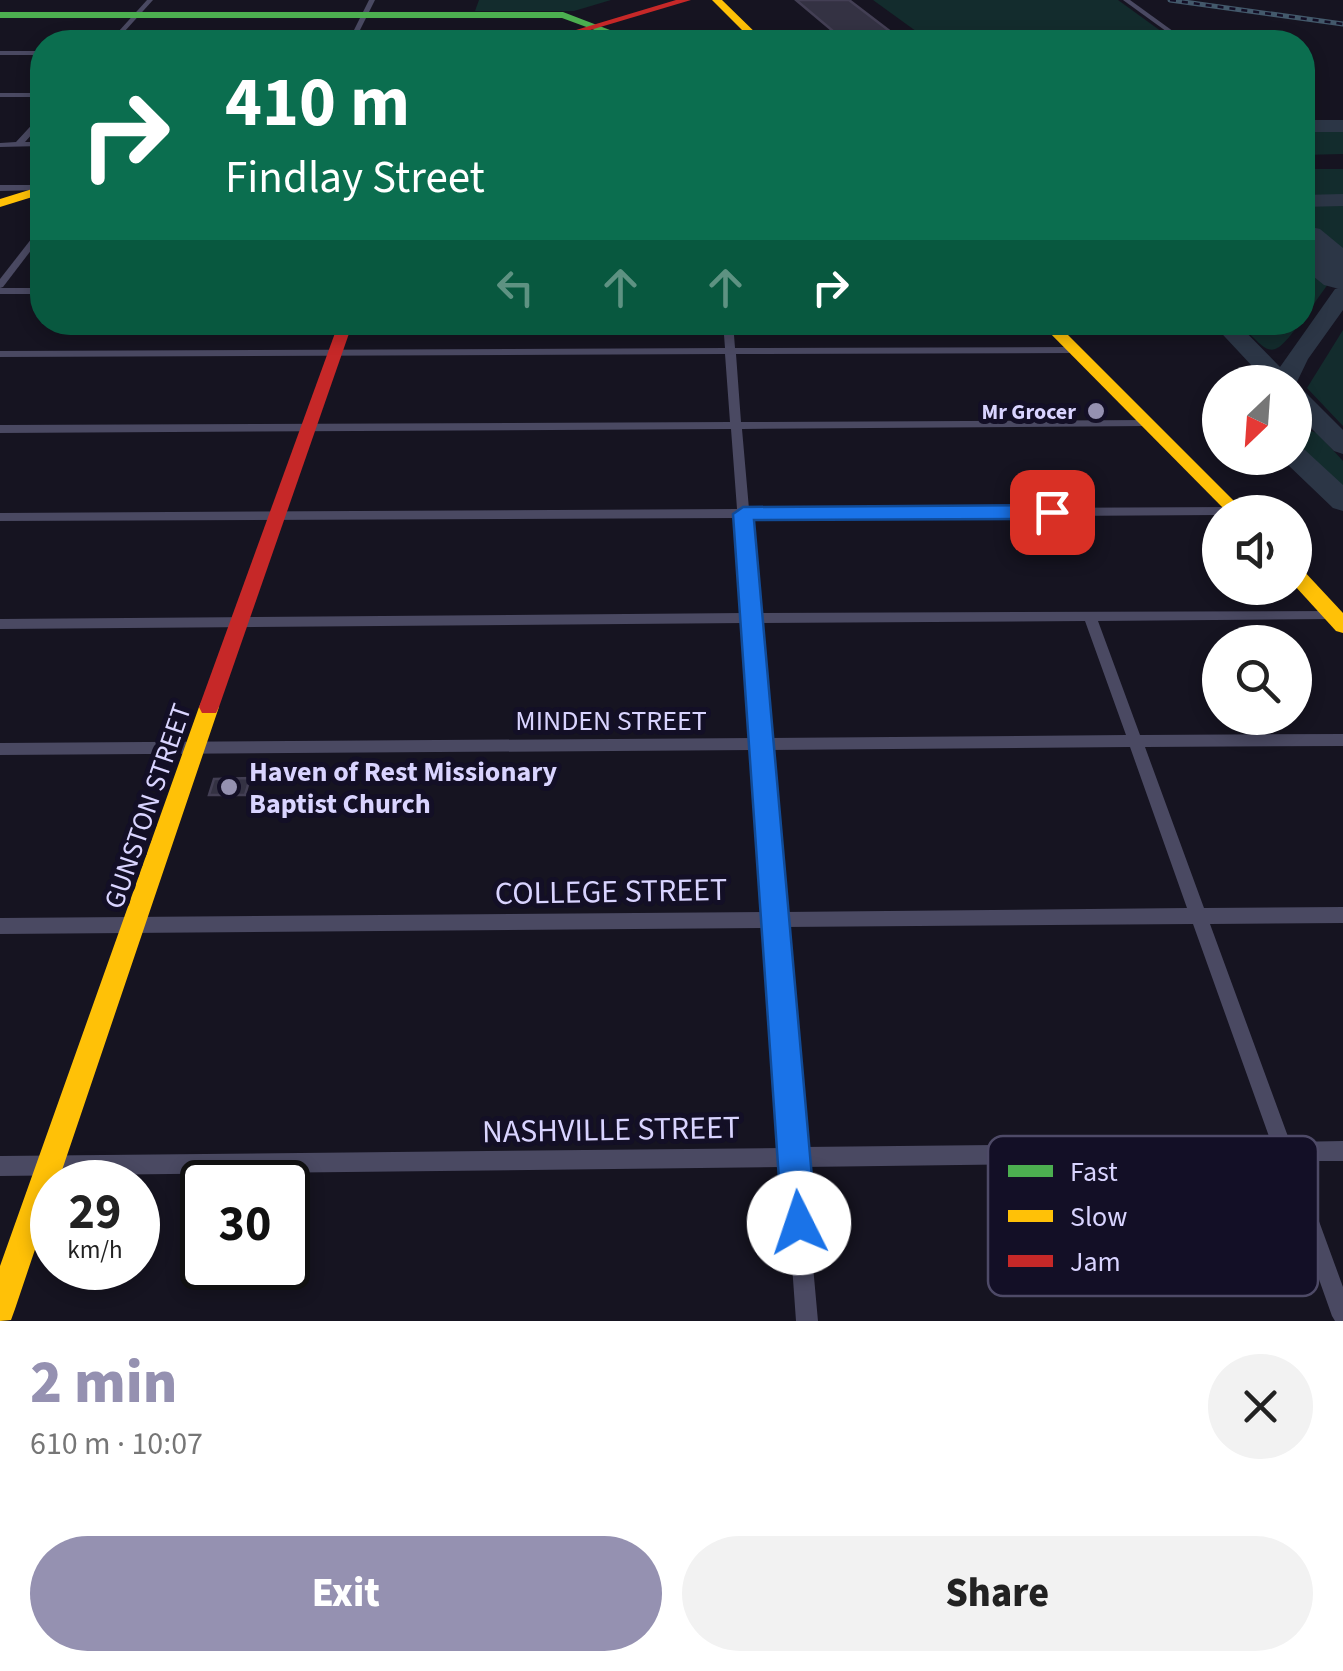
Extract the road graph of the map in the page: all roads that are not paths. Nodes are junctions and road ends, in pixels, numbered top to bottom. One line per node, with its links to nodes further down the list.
1 (686, 0): 8 (main road)
2 (716, 0): 9 (main road)
3 (1126, 0): 10 (street)
4 (140, 12): 5 (main road); 6 (main road)
5 (367, 12): 7 (main road)
6 (0, 18)
7 (580, 30)
8 (595, 30)
9 (747, 30)
10 (1168, 30)
11 (0, 53): 12 (street)
12 (30, 53)
13 (0, 95): 14 (street)
14 (30, 95)
15 (30, 132): 17 (street)
16 (0, 144): 17 (street)
17 (19, 144): 18 (street)
18 (30, 144)
19 (0, 188): 20 (street)
20 (30, 189)
21 (30, 193): 22 (main road)
22 (0, 203)
23 (30, 249): 24 (street)
24 (0, 288): 25 (street)
25 (30, 290)
26 (342, 335): 31 (main road, GUNSTON STREET)
27 (729, 335): 30 (street)
28 (1059, 335): 29 (main road)
29 (1074, 350): 30 (street); 33 (main road)
30 (730, 351): 31 (street); 34 (street)
31 (336, 352): 32 (street); 35 (main road, GUNSTON STREET)
32 (0, 354)
33 (1149, 423): 34 (street); 37 (main road)
34 (736, 426): 35 (street); 39 (street)
35 (309, 427): 36 (street); 40 (main road, GUNSTON STREET)
36 (0, 428)
37 (1220, 495)
38 (1202, 512): 39 (street)
39 (743, 514): 40 (street); 43 (street)
40 (278, 516): 41 (street); 45 (main road, GUNSTON STREET)
41 (0, 517)
42 (1312, 592): 46 (main road)
43 (751, 616): 44 (street); 45 (street); 50 (street)
44 (1090, 616): 46 (street); 49 (street)
45 (238, 620): 47 (street); 51 (main road, GUNSTON STREET)
46 (1338, 620)
47 (0, 624)
48 (1343, 740): 49 (street, MINDEN STREET)
49 (1135, 741): 50 (street, MINDEN STREET); 54 (street)
50 (762, 744): 51 (street, MINDEN STREET); 55 (street)
51 (197, 747): 52 (street, MINDEN STREET); 56 (main road, GUNSTON STREET)
52 (0, 749)
53 (1343, 915): 54 (street, COLLEGE STREET)
54 (1198, 916): 55 (street, COLLEGE STREET); 58 (street)
55 (775, 919): 56 (street, COLLEGE STREET); 60 (street)
56 (134, 925): 57 (street, COLLEGE STREET); 61 (main road, GUNSTON STREET)
57 (0, 926)
58 (1278, 1136)
59 (988, 1156): 60 (street, NASHVILLE STREET)
60 (794, 1158): 62 (street, NASHVILLE STREET); 69 (street)
61 (52, 1160)
62 (160, 1165)
63 (0, 1166): 64 (street, NASHVILLE STREET)
64 (30, 1166)
65 (30, 1223): 67 (main road, GUNSTON STREET)
66 (1318, 1247): 68 (street)
67 (0, 1309)
68 (1343, 1316)
69 (807, 1321)

